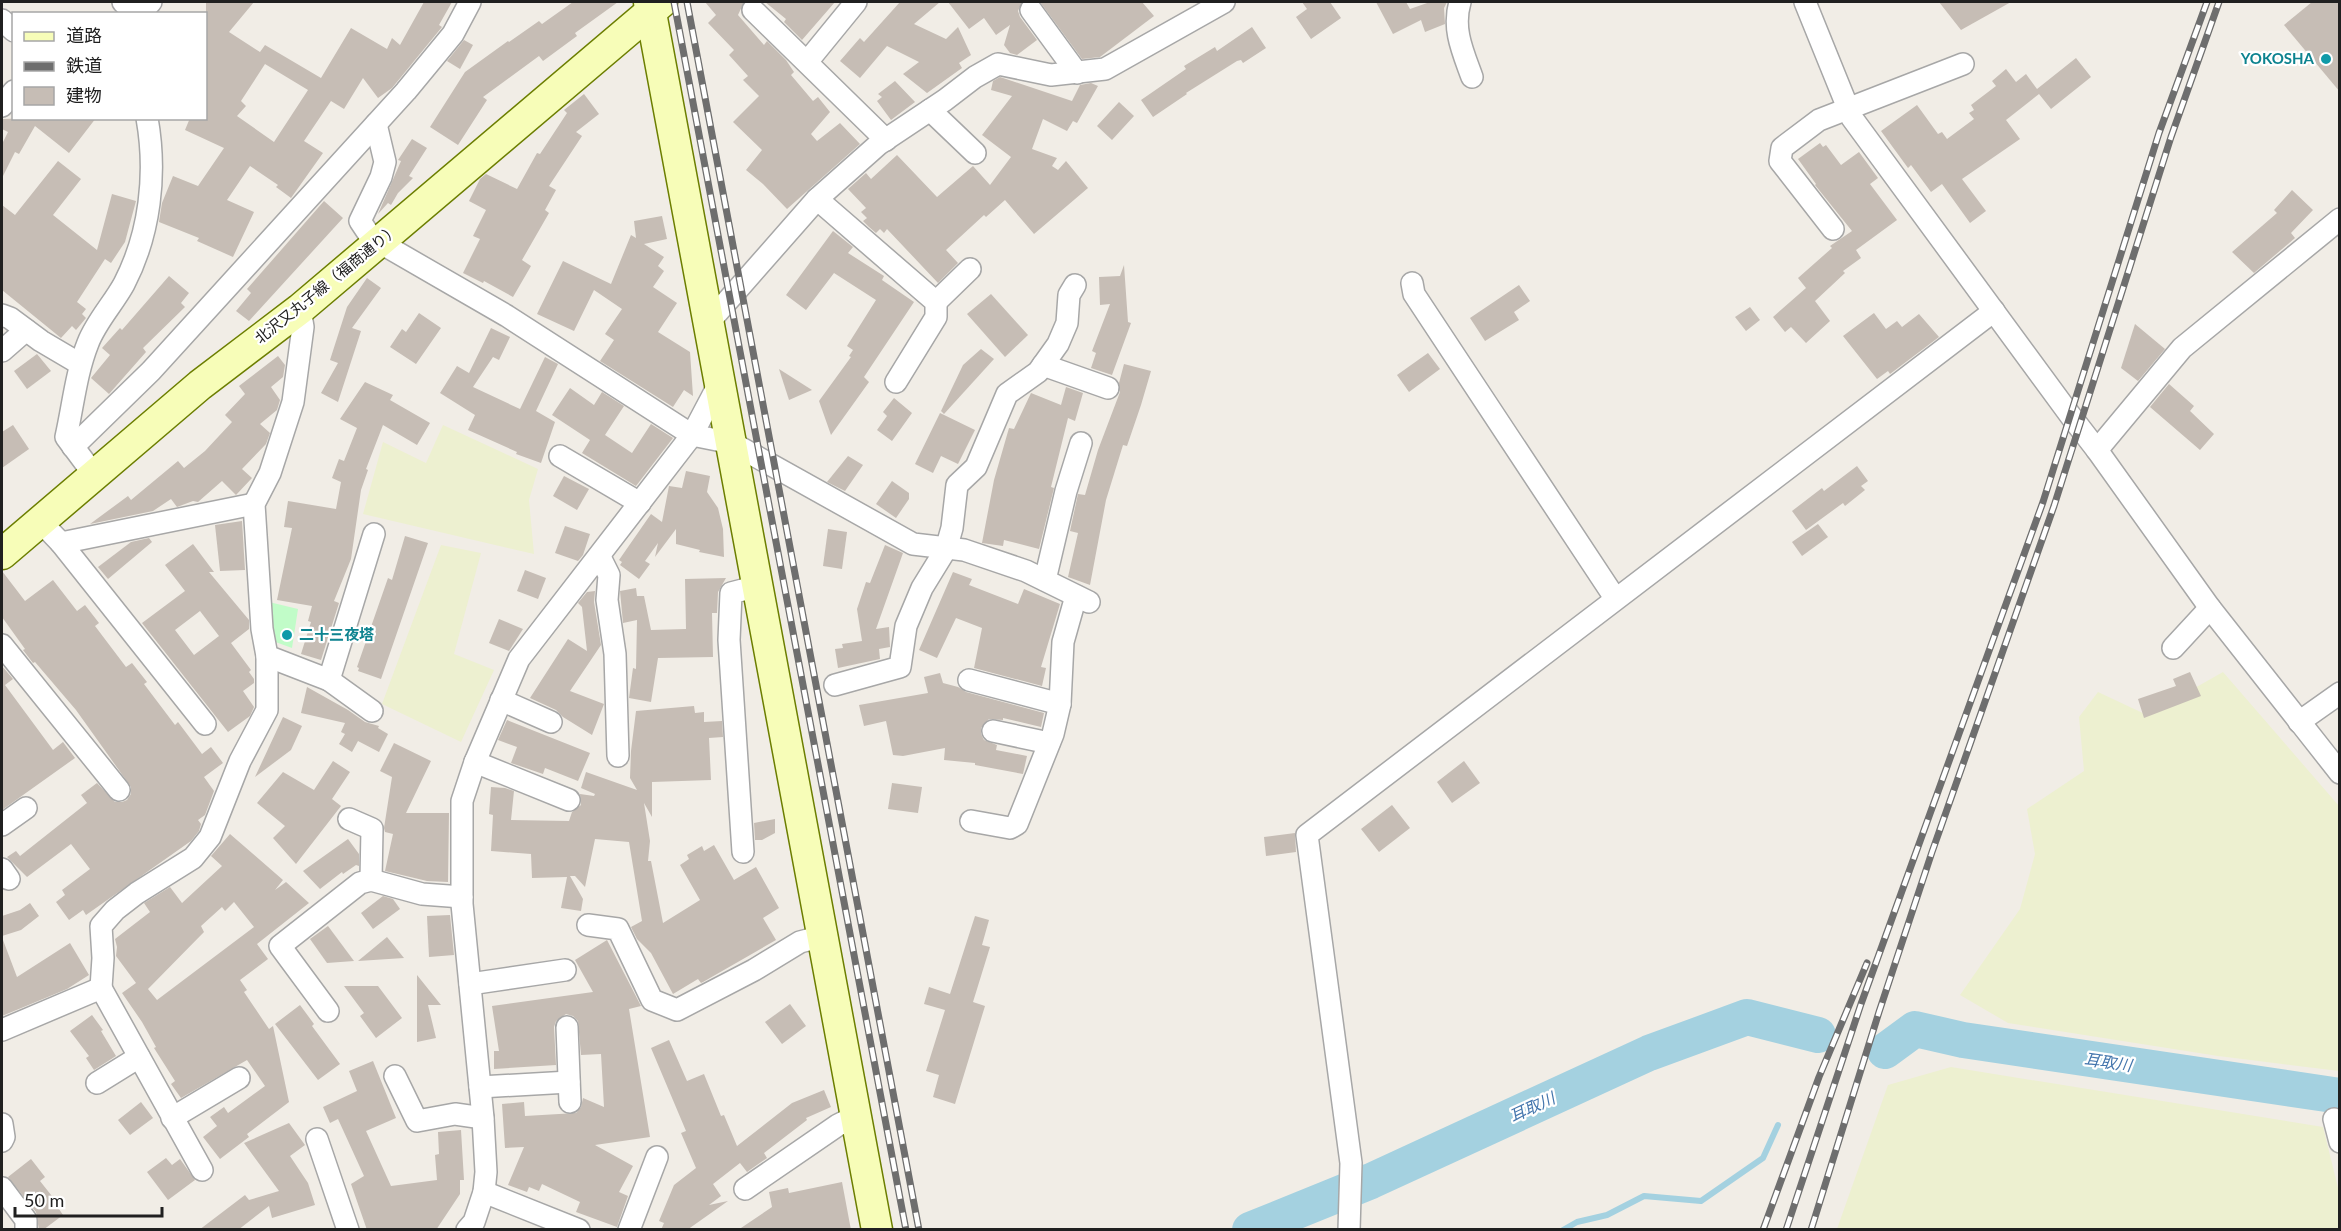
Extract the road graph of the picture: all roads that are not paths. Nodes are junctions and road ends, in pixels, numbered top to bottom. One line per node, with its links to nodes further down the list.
1 (470, 2): 18 (street)
2 (856, 2): 9 (street)
3 (1224, 2): 11 (street)
4 (1460, 2): 12 (street)
5 (1805, 2): 16 (street)
6 (654, 5): 24 (street, 北沢又丸子線（福商通り）); 32 (street)
7 (753, 10): 9 (street)
8 (1031, 10): 11 (street)
9 (807, 62): 19 (street)
10 (1963, 64): 16 (street)
11 (1077, 73): 15 (street)
12 (1472, 77)
13 (12, 94): 14 (street)
14 (2, 106)
15 (930, 110): 19 (street); 20 (street)
16 (1848, 110): 23 (street); 30 (street)
17 (147, 120): 35 (street)
18 (376, 124): 24 (street); 43 (street)
19 (886, 140): 21 (street)
20 (975, 153)
21 (817, 199): 28 (street); 32 (street)
22 (2340, 219): 44 (street)
23 (1833, 230)
24 (378, 244): 29 (street, 北沢又丸子線（福商通り）); 40 (street)
25 (970, 269): 28 (street)
26 (1412, 283): 57 (street)
27 (1074, 285): 36 (street)
28 (936, 302): 38 (street)
29 (300, 309): 46 (street, 北沢又丸子線（福商通り）); 48 (street)
30 (1994, 311): 44 (street); 57 (street)
31 (2, 315): 33 (street)
32 (710, 322): 37 (street)
33 (26, 330): 34 (street); 35 (street)
34 (2, 351)
35 (80, 364): 43 (street)
36 (1043, 365): 39 (street); 52 (street)
37 (721, 380): 40 (street); 41 (street)
38 (896, 382)
39 (1108, 388)
40 (692, 435): 41 (street); 47 (street)
41 (732, 443): 52 (street); 56 (street)
42 (1081, 443): 55 (street)
43 (73, 447): 46 (street)
44 (2097, 450): 58 (street)
45 (560, 456): 47 (street)
46 (95, 476): 49 (street, 北沢又丸子線（福商通り）)
47 (640, 503): 54 (street)
48 (254, 504): 51 (street); 61 (street)
49 (40, 521): 51 (street); 53 (street, 北沢又丸子線（福商通り）)
50 (374, 534): 62 (street)
51 (61, 543): 71 (street)
52 (946, 549): 55 (street); 64 (street)
53 (2, 554)
54 (600, 556): 66 (street); 74 (street)
55 (1045, 580): 67 (street)
56 (758, 586): 83 (street); 87 (street)
57 (1615, 598): 112 (street)
58 (2208, 605): 60 (street); 70 (street)
59 (2, 645): 77 (street)
60 (2173, 648)
61 (267, 656): 62 (street); 90 (street)
62 (329, 680): 68 (street)
63 (969, 680): 67 (street)
64 (835, 685)
65 (2340, 693): 70 (street)
66 (501, 700): 69 (street); 75 (street)
67 (1060, 704): 73 (street)
68 (372, 711)
69 (551, 722)
70 (2299, 722): 76 (street)
71 (205, 724)
72 (993, 730): 73 (street)
73 (1049, 743): 81 (street)
74 (618, 756)
75 (476, 762): 78 (street); 85 (street)
76 (2340, 773)
77 (119, 790)
78 (569, 800)
79 (26, 808): 82 (street)
80 (349, 819): 84 (street)
81 (971, 821)
82 (2, 825)
83 (743, 852)
84 (371, 880): 85 (street); 91 (street)
85 (462, 897): 89 (street)
86 (588, 925): 87 (street)
87 (823, 936): 99 (street)
88 (565, 970): 89 (street)
89 (470, 984): 98 (street)
90 (101, 988): 93 (street); 94 (street)
91 (328, 1011)
92 (567, 1027): 98 (street)
93 (2, 1030)
94 (139, 1057): 97 (street); 100 (street)
95 (395, 1076): 101 (street)
96 (239, 1078): 100 (street)
97 (97, 1083)
98 (480, 1087): 101 (street)
99 (856, 1116): 110 (street); 118 (street)
100 (172, 1118): 108 (street)
101 (483, 1118): 111 (street)
102 (2334, 1119): 106 (street)
103 (2, 1124): 105 (street)
104 (317, 1139): 114 (street)
105 (2, 1141)
106 (2340, 1142)
107 (657, 1156): 117 (street)
108 (202, 1170)
109 (2, 1188): 113 (street)
110 (745, 1189)
111 (484, 1192): 115 (street); 116 (street)
112 (1349, 1224)
113 (26, 1230)
114 (348, 1230)
115 (467, 1230)
116 (579, 1230)
117 (629, 1230)
118 (877, 1230)

